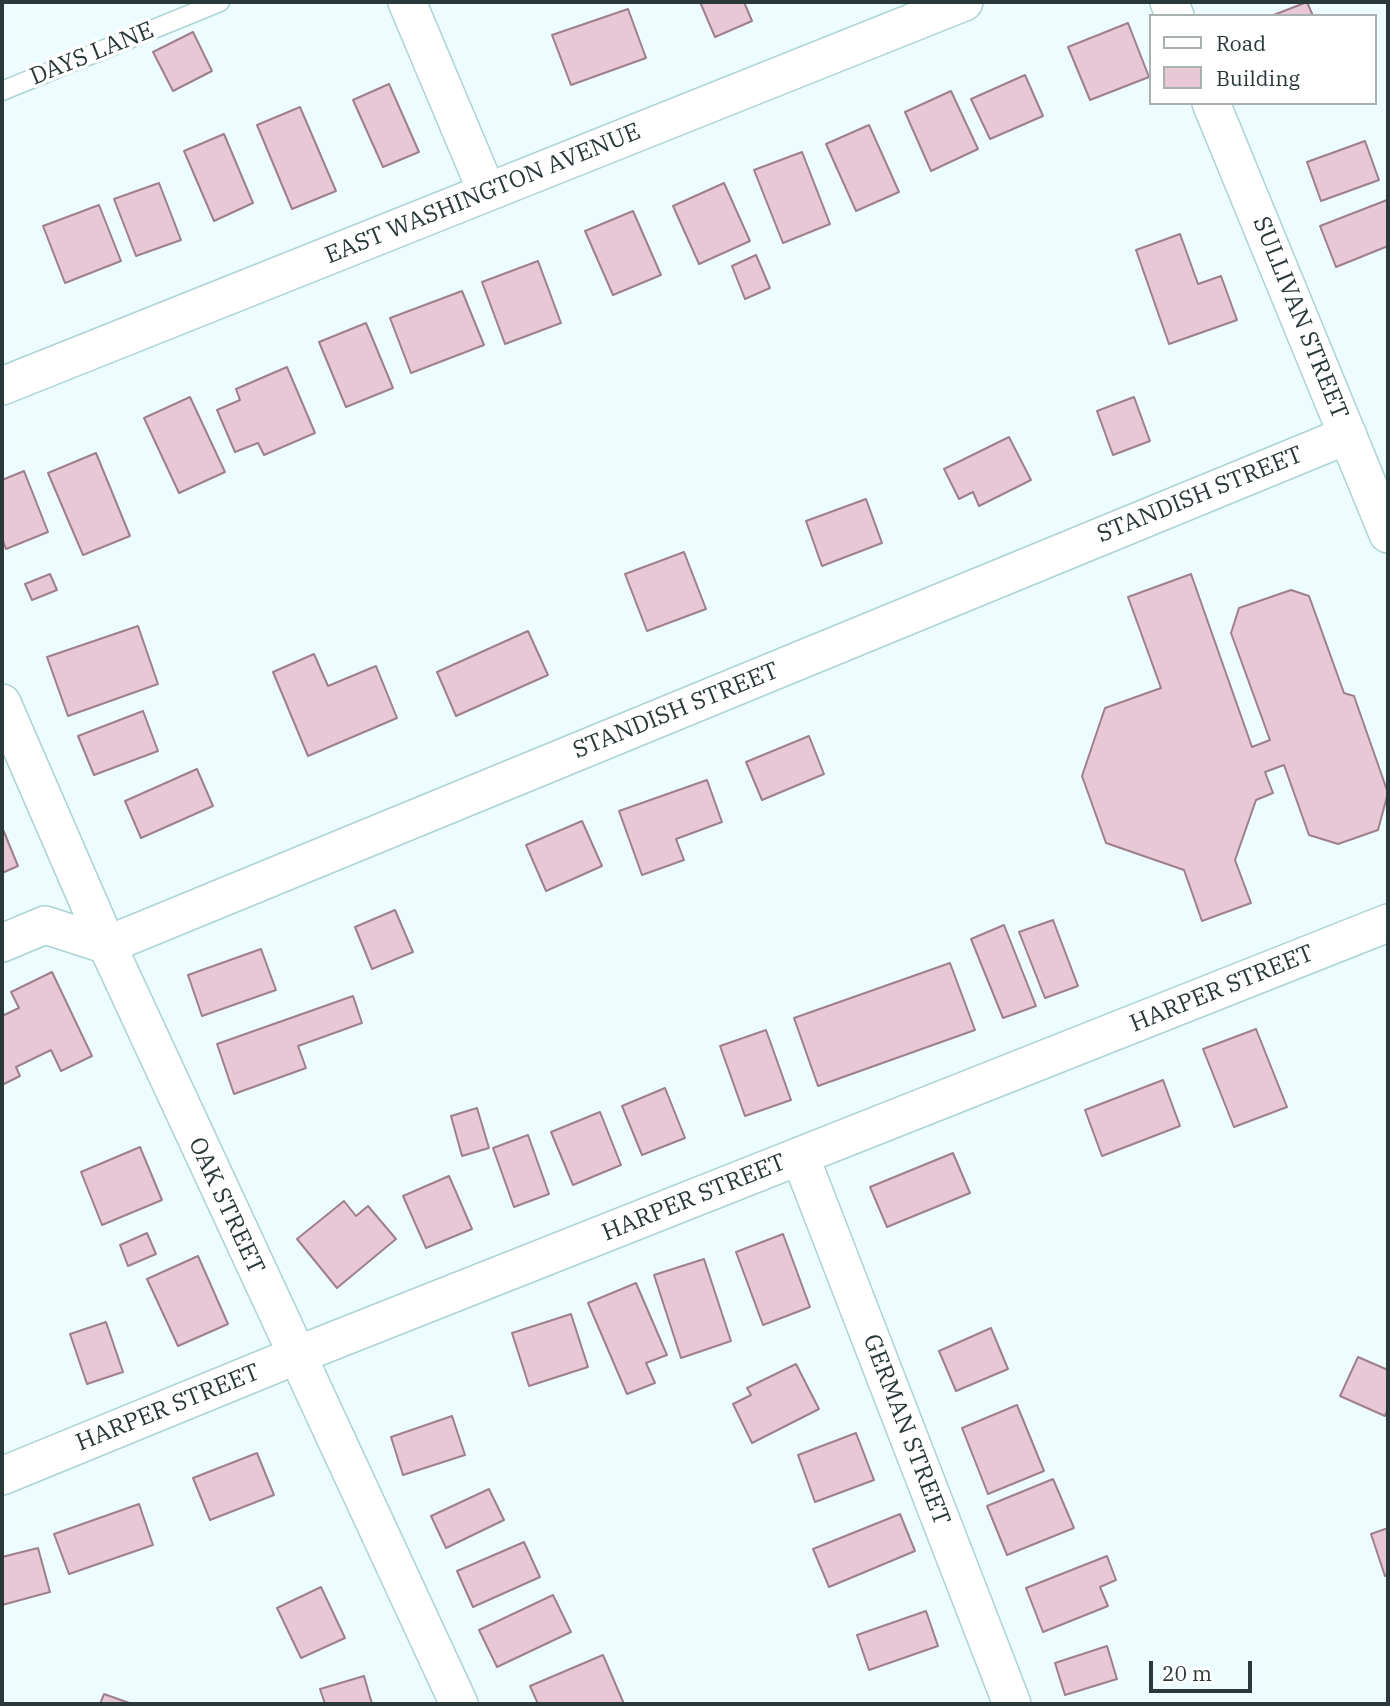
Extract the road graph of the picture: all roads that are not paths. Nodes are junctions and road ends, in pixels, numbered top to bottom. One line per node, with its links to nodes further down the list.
1 (220, 2): 4 (lane, DAYS LANE)
2 (407, 2): 6 (street)
3 (964, 2): 6 (street, EAST WASHINGTON AVENUE)
4 (2, 91)
5 (1212, 105): 8 (street, SULLIVAN STREET)
6 (487, 192): 7 (street, EAST WASHINGTON AVENUE)
7 (2, 386)
8 (1348, 435): 9 (street, SULLIVAN STREET); 13 (street, STANDISH STREET)
9 (1388, 534)
10 (2, 703): 13 (street, OAK STREET)
11 (1388, 923): 14 (street, HARPER STREET)
12 (2, 943): 13 (street)
13 (107, 945): 15 (street, OAK STREET)
14 (800, 1156): 15 (street, HARPER STREET); 18 (street, GERMAN STREET)
15 (295, 1356): 16 (street, HARPER STREET); 17 (street, OAK STREET)
16 (2, 1476)
17 (459, 1704)
18 (1012, 1704)

